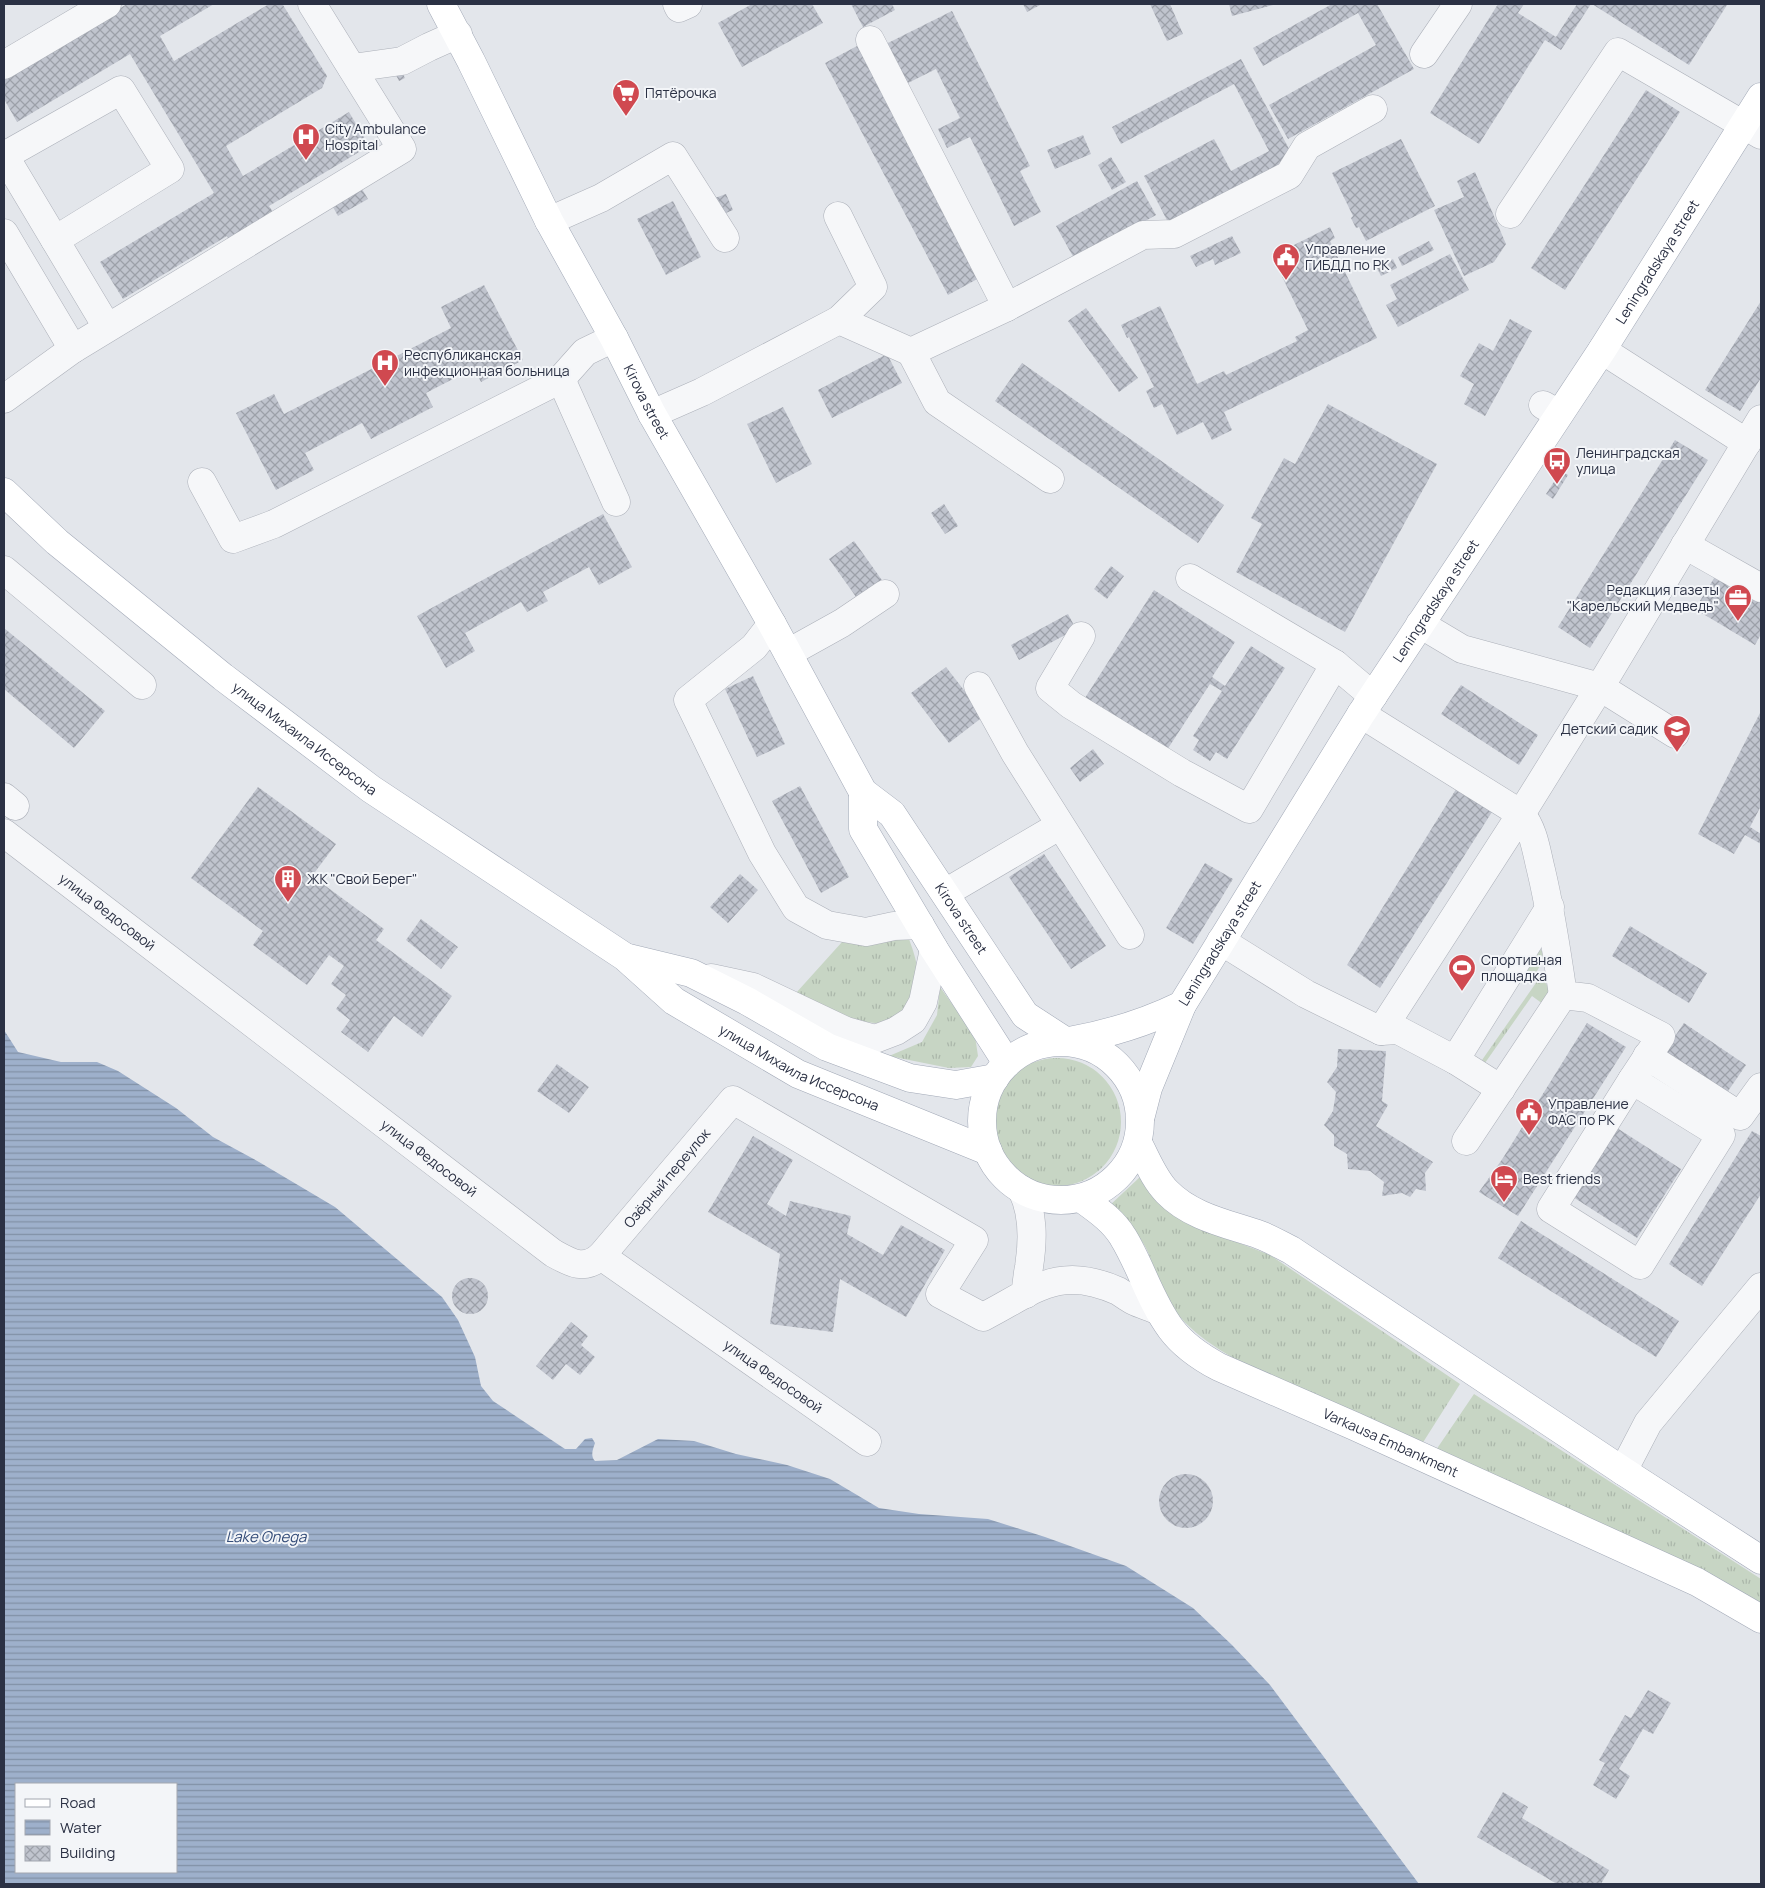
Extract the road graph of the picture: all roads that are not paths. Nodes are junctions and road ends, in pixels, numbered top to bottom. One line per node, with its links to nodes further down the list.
1 (107, 4): 10 (street)
2 (312, 4): 11 (street)
3 (441, 4): 7 (main road, Kirova street)
4 (677, 4): 5 (street)
5 (688, 4)
6 (1458, 4): 9 (street)
7 (458, 34): 11 (street); 18 (main road, Kirova street)
8 (870, 40): 22 (street)
9 (1424, 54)
10 (4, 65)
11 (352, 68): 24 (street)
12 (1761, 97): 14 (main road, Leningradskaya street)
13 (1373, 109): 22 (street)
14 (1752, 130): 16 (street); 27 (main road, Leningradskaya street)
15 (4, 156): 21 (street); 21 (street)
16 (1510, 214)
17 (838, 216): 23 (street)
18 (549, 221): 20 (street); 25 (main road, Kirova street)
19 (4, 233): 26 (street)
20 (725, 238)
21 (55, 240): 24 (street)
22 (1007, 308): 28 (street)
23 (839, 320): 28 (street); 31 (street)
24 (107, 327): 26 (street)
25 (614, 338): 29 (street); 31 (main road, Kirova street)
26 (73, 349): 30 (street)
27 (1602, 350): 33 (street); 44 (main road, Leningradskaya street)
28 (911, 352): 34 (street)
29 (561, 379): 35 (street); 37 (street)
30 (4, 399)
31 (652, 414): 43 (main road, Kirova street)
32 (1761, 419): 33 (street)
33 (1747, 443): 38 (street)
34 (1050, 479)
35 (202, 482)
36 (4, 492): 63 (main road, улица Михаила Иссерсона)
37 (616, 502)
38 (1685, 546): 41 (street); 50 (street)
39 (4, 570): 48 (street)
40 (1190, 578): 47 (street)
41 (1761, 588)
42 (885, 594): 46 (street)
43 (772, 624): 46 (main road, Kirova street); 59 (street)
44 (1420, 624): 50 (street); 51 (main road, Leningradskaya street)
45 (1081, 636): 47 (street)
46 (788, 653): 53 (main road, Kirova street)
47 (1335, 664): 51 (street)
48 (142, 685)
49 (978, 686): 55 (street)
50 (1600, 687): 52 (street); 54 (street)
51 (1367, 705): 54 (street); 61 (main road, Leningradskaya street)
52 (1675, 734)
53 (863, 792): 57 (main road, Kirova street); 59 (main road, Kirova street)
54 (1521, 814): 58 (street); 67 (street)
55 (1059, 826): 57 (street); 60 (street)
56 (4, 833): 81 (street, улица Федосовой)
57 (945, 893): 68 (main road, Kirova street)
58 (1550, 906): 65 (street); 70 (street)
59 (920, 925): 62 (main road, Kirova street)
60 (1130, 935)
61 (1221, 941): 66 (main road, Leningradskaya street); 67 (street)
62 (934, 949): 64 (street); 71 (main road, Kirova street)
63 (626, 957): 64 (main road, улица Михаила Иссерсона); 78 (main road, улица Михаила Иссерсона)
64 (691, 973): 71 (main road, улица Михаила Иссерсона)
65 (1563, 995): 69 (street); 74 (street)
66 (1182, 1005): 68 (main road, Leningradskaya street); 75 (main road)
67 (1381, 1031): 70 (street)
68 (1065, 1041): 71 (main road); 75 (main road)
69 (1648, 1056): 72 (street); 73 (street)
70 (1455, 1060): 74 (street)
71 (1001, 1070): 78 (main road)
72 (1632, 1080): 72 (street)
73 (1761, 1087)
74 (1501, 1089): 76 (street)
75 (1141, 1114): 77 (main road)
76 (1466, 1142)
77 (1138, 1143): 80 (main road); 86 (main road)
78 (988, 1151): 79 (main road)
79 (1022, 1190): 80 (main road); 83 (street)
80 (1081, 1198): 84 (main road, Varkausa Embankment)
81 (601, 1256): 83 (street, Озёрный переулок); 85 (street, улица Федосовой)
82 (1761, 1287): 86 (street)
83 (1026, 1294): 84 (street)
84 (1159, 1311): 88 (main road, Varkausa Embankment)
85 (867, 1442)
86 (1622, 1470): 87 (main road)
87 (1761, 1560)
88 (1761, 1619)

